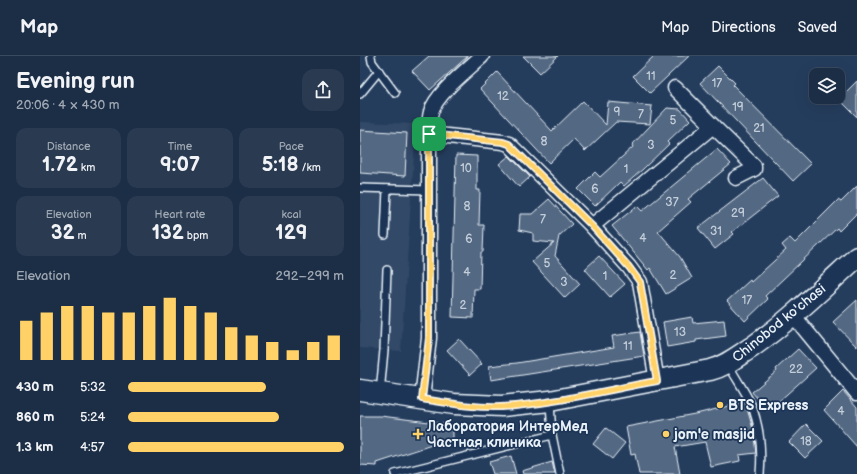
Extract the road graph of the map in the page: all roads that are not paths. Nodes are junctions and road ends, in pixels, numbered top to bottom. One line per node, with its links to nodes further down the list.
1 (371, 56): 3 (lane)
2 (482, 56): 8 (street)
3 (379, 71): 5 (lane); 6 (lane)
4 (675, 88): 7 (street)
5 (395, 93)
6 (360, 94)
7 (713, 126): 9 (street); 13 (street)
8 (429, 134): 12 (street); 13 (street)
9 (736, 178)
10 (360, 188): 11 (lane)
11 (387, 189): 12 (lane); 14 (lane)
12 (429, 190): 23 (street)
13 (592, 226): 19 (street)
14 (385, 235)
15 (857, 257): 17 (main road, Chinobod ko'chasi)
16 (386, 270): 21 (lane)
17 (793, 315): 18 (main road, Chinobod ko'chasi); 22 (street)
18 (728, 364): 19 (main road, Chinobod ko'chasi); 28 (lane)
19 (657, 381): 24 (main road, Chinobod ko'chasi)
20 (360, 390): 21 (main road, Chinobod ko'chasi)
21 (380, 393): 23 (main road, Chinobod ko'chasi)
22 (857, 394)
23 (422, 399): 24 (main road, Chinobod ko'chasi)
24 (550, 401): 25 (lane)
25 (552, 435): 26 (lane); 27 (lane)
26 (395, 474)
27 (560, 474)
28 (760, 474)

